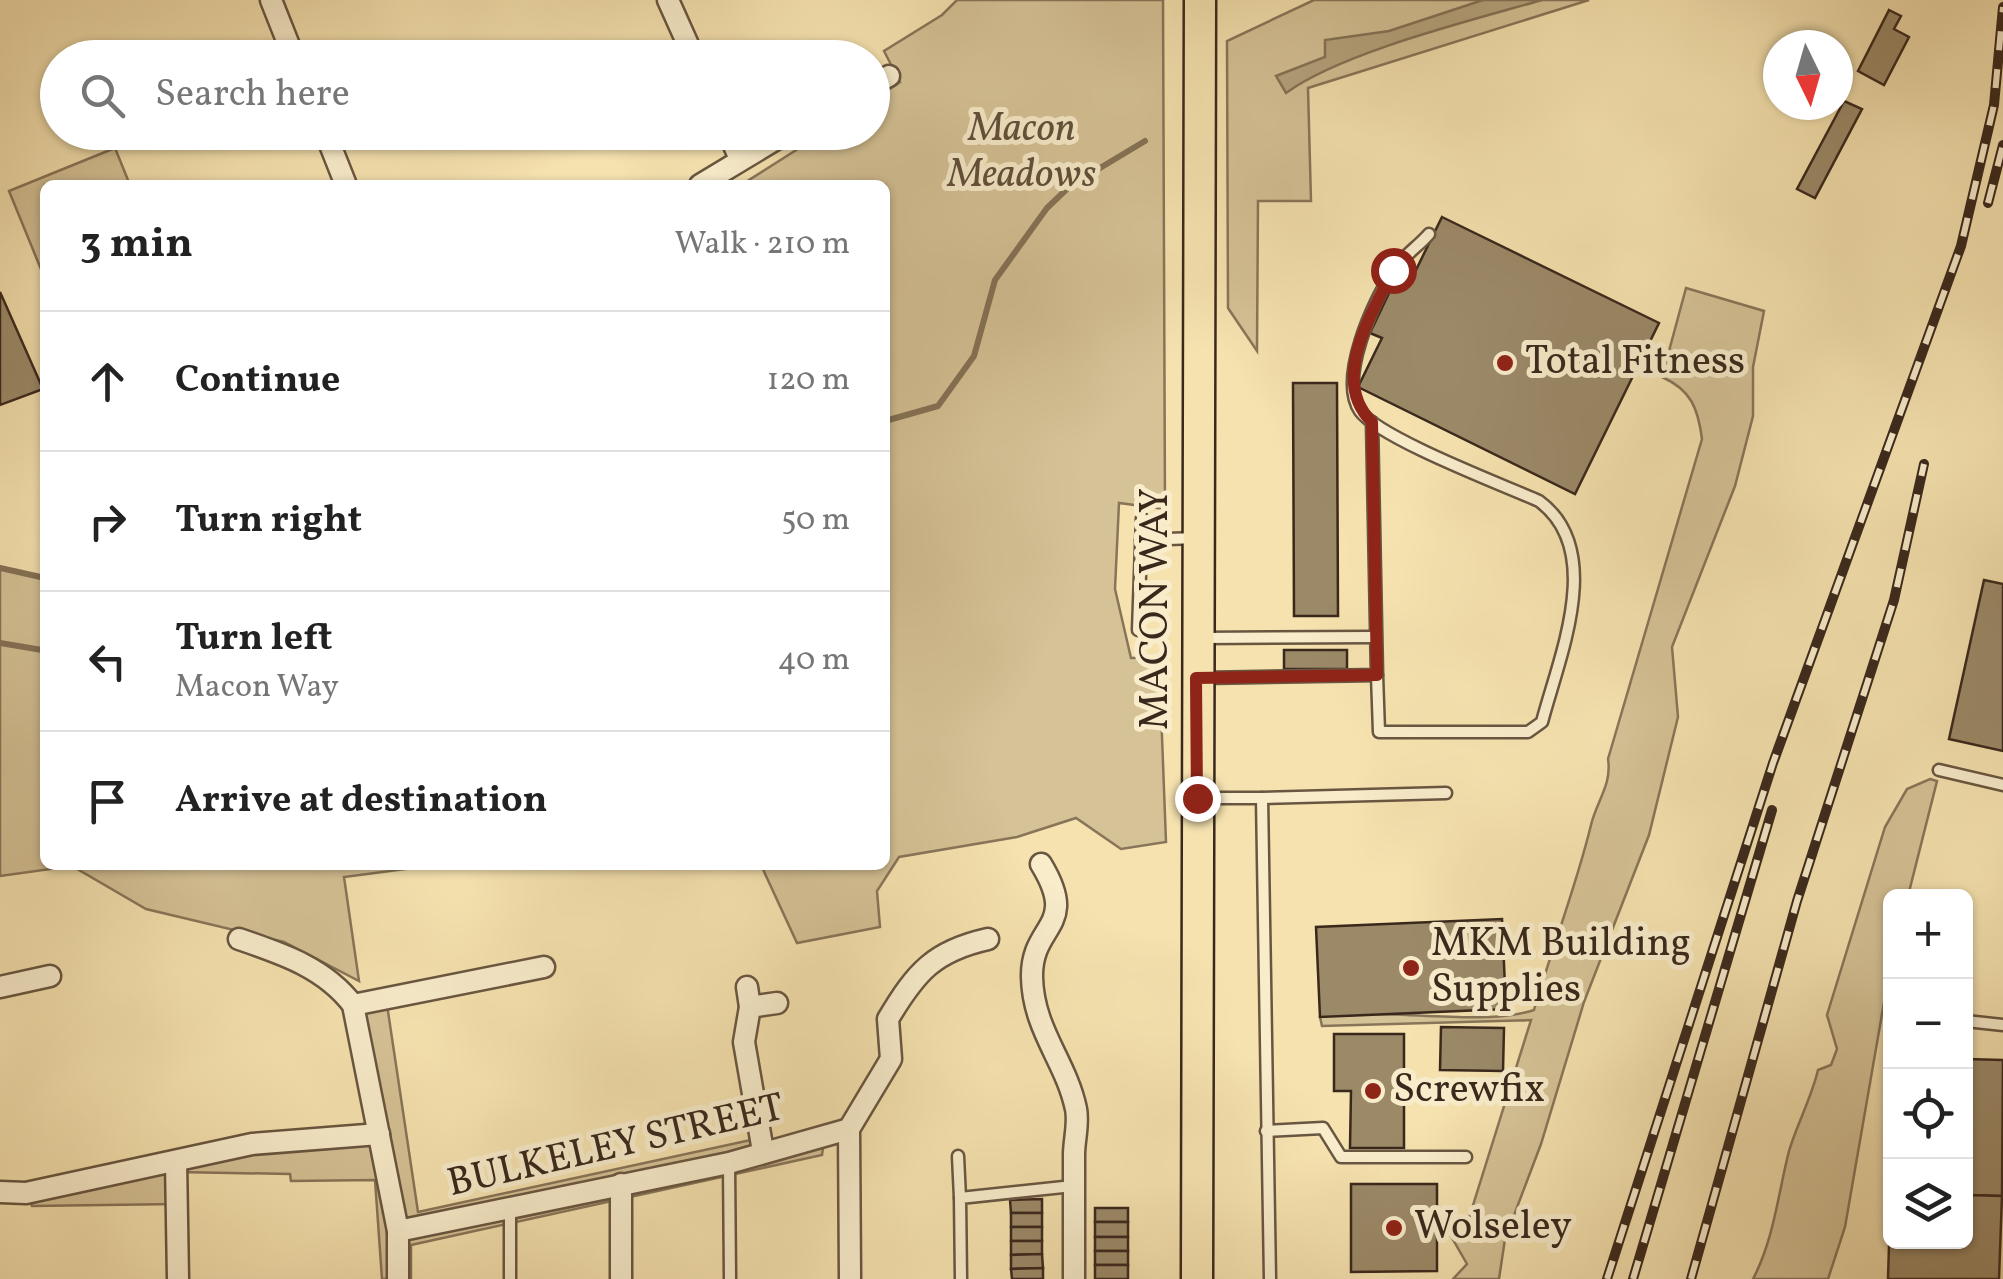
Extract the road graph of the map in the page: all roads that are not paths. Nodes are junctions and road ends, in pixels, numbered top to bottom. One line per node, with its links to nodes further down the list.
1 (272, 0): 4 (street)
2 (668, 0): 5 (street)
3 (1200, 0): 15 (main road, MACON WAY)
4 (287, 40)
5 (686, 40)
6 (331, 150): 10 (street)
7 (736, 150): 9 (street)
8 (756, 150): 9 (street)
9 (740, 159): 11 (street)
10 (344, 180)
11 (708, 180)
12 (1429, 234): 13 (lane)
13 (1372, 422): 19 (lane); 20 (lane)
14 (1142, 518): 16 (lane)
15 (1197, 538): 16 (lane); 18 (main road, MACON WAY)
16 (1142, 540): 17 (lane)
17 (1138, 630)
18 (1196, 638): 19 (lane); 21 (main road, MACON WAY)
19 (1374, 638): 20 (lane)
20 (1377, 675): 21 (lane)
21 (1196, 678): 25 (main road, MACON WAY)
22 (1939, 770): 23 (lane)
23 (2003, 785)
24 (1446, 793): 26 (lane)
25 (1197, 798): 26 (lane); 59 (main road, MACON WAY)
26 (1262, 798): 38 (lane)
27 (1040, 864): 46 (street)
28 (240, 939): 34 (street)
29 (988, 939): 37 (street)
30 (544, 967): 34 (street)
31 (36, 971): 32 (street)
32 (0, 987)
33 (776, 1003): 40 (street)
34 (353, 1005): 39 (street)
35 (1973, 1022): 36 (lane)
36 (2003, 1024)
37 (849, 1130): 40 (street, BULKELEY STREET); 56 (street)
38 (1266, 1131): 42 (lane); 60 (lane)
39 (379, 1134): 43 (street); 50 (street)
40 (763, 1151): 44 (street, BULKELEY STREET)
41 (958, 1156): 48 (lane)
42 (1466, 1158)
43 (176, 1161): 47 (street); 51 (street)
44 (728, 1162): 45 (street, BULKELEY STREET); 55 (lane)
45 (621, 1184): 49 (street, BULKELEY STREET); 54 (street)
46 (1074, 1186): 48 (lane); 58 (street)
47 (0, 1192)
48 (960, 1198): 57 (lane)
49 (510, 1206): 50 (street, BULKELEY STREET); 53 (lane)
50 (398, 1231): 52 (street)
51 (178, 1279)
52 (398, 1279)
53 (510, 1279)
54 (621, 1279)
55 (730, 1279)
56 (850, 1279)
57 (961, 1279)
58 (1074, 1279)
59 (1197, 1279)
60 (1270, 1279)

